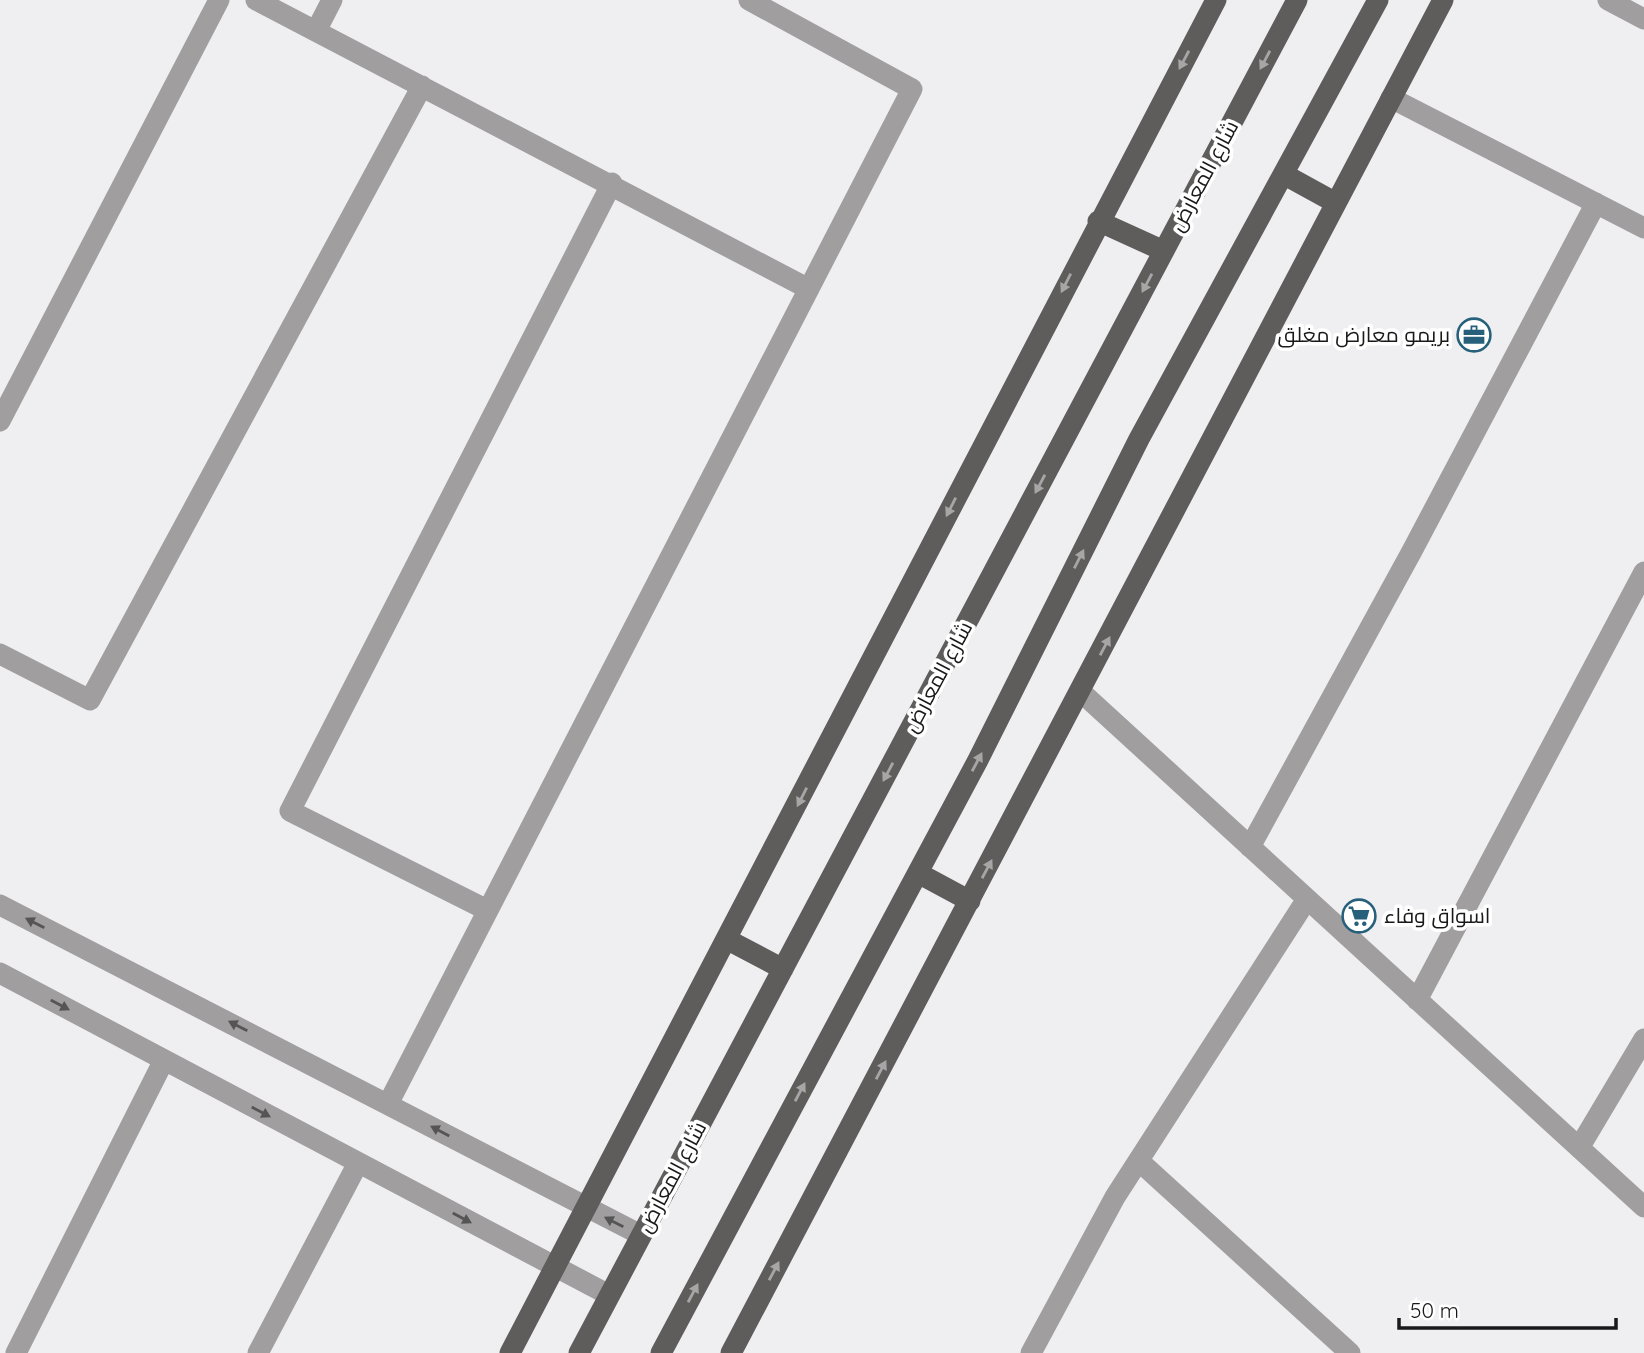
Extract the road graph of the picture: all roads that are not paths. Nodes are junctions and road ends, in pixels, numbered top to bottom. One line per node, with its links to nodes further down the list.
1 (219, 0): 22 (street)
2 (256, 0): 11 (street)
3 (332, 0): 11 (street)
4 (749, 0): 21 (street)
5 (1216, 0): 18 (main road, one-way to 18)
6 (1297, 0): 20 (main road, شارع المعارض, one-way to 20)
7 (1378, 0): 14 (main road)
8 (1443, 0): 13 (main road)
9 (1608, 0): 10 (street)
10 (1644, 19)
11 (316, 31): 12 (street)
12 (422, 86): 15 (street); 24 (street)
13 (1391, 98): 16 (main road); 17 (street)
14 (1285, 175): 16 (main road); 27 (main road, one-way to 14)
15 (612, 183): 21 (street); 31 (street)
16 (1336, 203): 25 (main road, one-way to 16)
17 (1596, 203): 19 (street); 26 (street)
18 (1098, 221): 20 (main road); 32 (main road, one-way to 32)
19 (1644, 228)
20 (1164, 251): 33 (main road, شارع المعارض, one-way to 33)
21 (809, 289): 31 (street)
22 (0, 421)
23 (1644, 572): 35 (street)
24 (0, 654)
25 (1081, 692): 26 (street); 29 (main road, one-way to 25)
26 (1250, 847): 28 (street)
27 (918, 873): 29 (main road); 51 (main road, one-way to 27)
28 (1307, 899): 35 (street); 40 (street)
29 (970, 901): 52 (main road, one-way to 29)
30 (0, 905): 38 (street, one-way to 30)
31 (487, 910): 38 (street)
32 (728, 940): 33 (main road); 43 (main road)
33 (783, 969): 44 (main road, شارع المعارض)
34 (0, 973): 37 (street, one-way to 37)
35 (1417, 1000): 39 (street)
36 (1644, 1039): 39 (street)
37 (164, 1060): 41 (street, one-way to 41); 47 (street)
38 (388, 1104): 43 (street, one-way to 38)
39 (1579, 1148): 42 (street)
40 (1139, 1161): 53 (street); 54 (street)
41 (358, 1163): 45 (street, one-way to 45); 48 (street)
42 (1644, 1207)
43 (587, 1208): 44 (street, one-way to 43); 45 (main road)
44 (641, 1235): 46 (main road, شارع المعارض)
45 (556, 1267): 46 (street); 49 (main road)
46 (609, 1295): 50 (main road, شارع المعارض)
47 (16, 1353)
48 (258, 1353)
49 (510, 1353)
50 (579, 1353)
51 (661, 1353)
52 (731, 1353)
53 (1031, 1353)
54 (1350, 1353)

